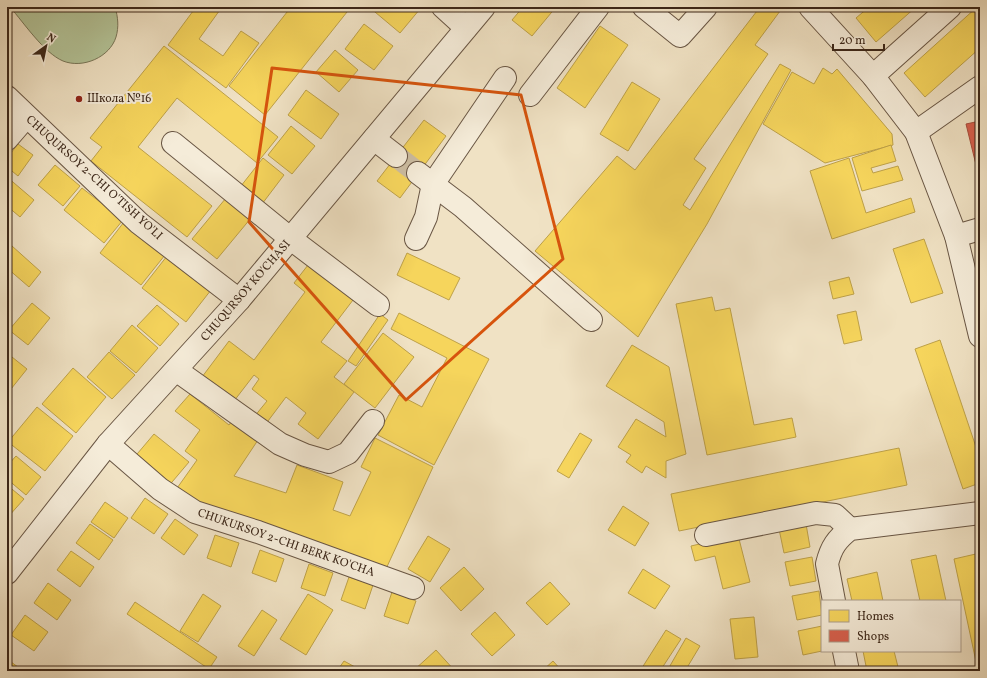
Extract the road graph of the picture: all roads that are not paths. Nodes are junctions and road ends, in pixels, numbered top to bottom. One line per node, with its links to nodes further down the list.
1 (443, 7): 8 (street)
2 (484, 7): 8 (street, CHUQURSOY KO'CHASI)
3 (598, 7): 12 (street)
4 (706, 7): 6 (street)
5 (950, 7): 9 (street)
6 (646, 8)
7 (816, 9): 9 (street)
8 (466, 28): 17 (street, CHUQURSOY KO'CHASI)
9 (873, 76): 15 (street)
10 (505, 78): 20 (street)
11 (980, 87): 15 (street)
12 (530, 95)
13 (7, 98): 14 (street, CHUQURSOY 2-CHI O'TISH YO'LI)
14 (26, 117): 16 (street); 25 (street, CHUQURSOY 2-CHI O'TISH YO'LI)
15 (916, 132): 22 (street)
16 (7, 139)
17 (374, 140): 19 (street); 23 (street, CHUQURSOY KO'CHASI)
18 (173, 143): 23 (street)
19 (396, 156)
20 (426, 178): 24 (street); 27 (street)
21 (980, 229): 22 (street)
22 (956, 236): 28 (street)
23 (291, 239): 25 (street, CHUQURSOY KO'CHASI); 26 (street)
24 (416, 239)
25 (239, 300): 29 (street, CHUQURSOY KO'CHASI)
26 (378, 305)
27 (591, 320)
28 (980, 336)
29 (176, 370): 30 (street); 31 (street, CHUQURSOY KO'CHASI)
30 (373, 421)
31 (108, 444): 35 (street, CHUQURSOY KO'CHASI); 36 (street, CHUKURSOY 2-CHI BERK KO'CHA)
32 (980, 513): 33 (street)
33 (850, 529): 34 (street); 37 (street)
34 (706, 535)
35 (7, 573)
36 (413, 588)
37 (834, 600)
38 (844, 652): 39 (street)
39 (848, 671)

